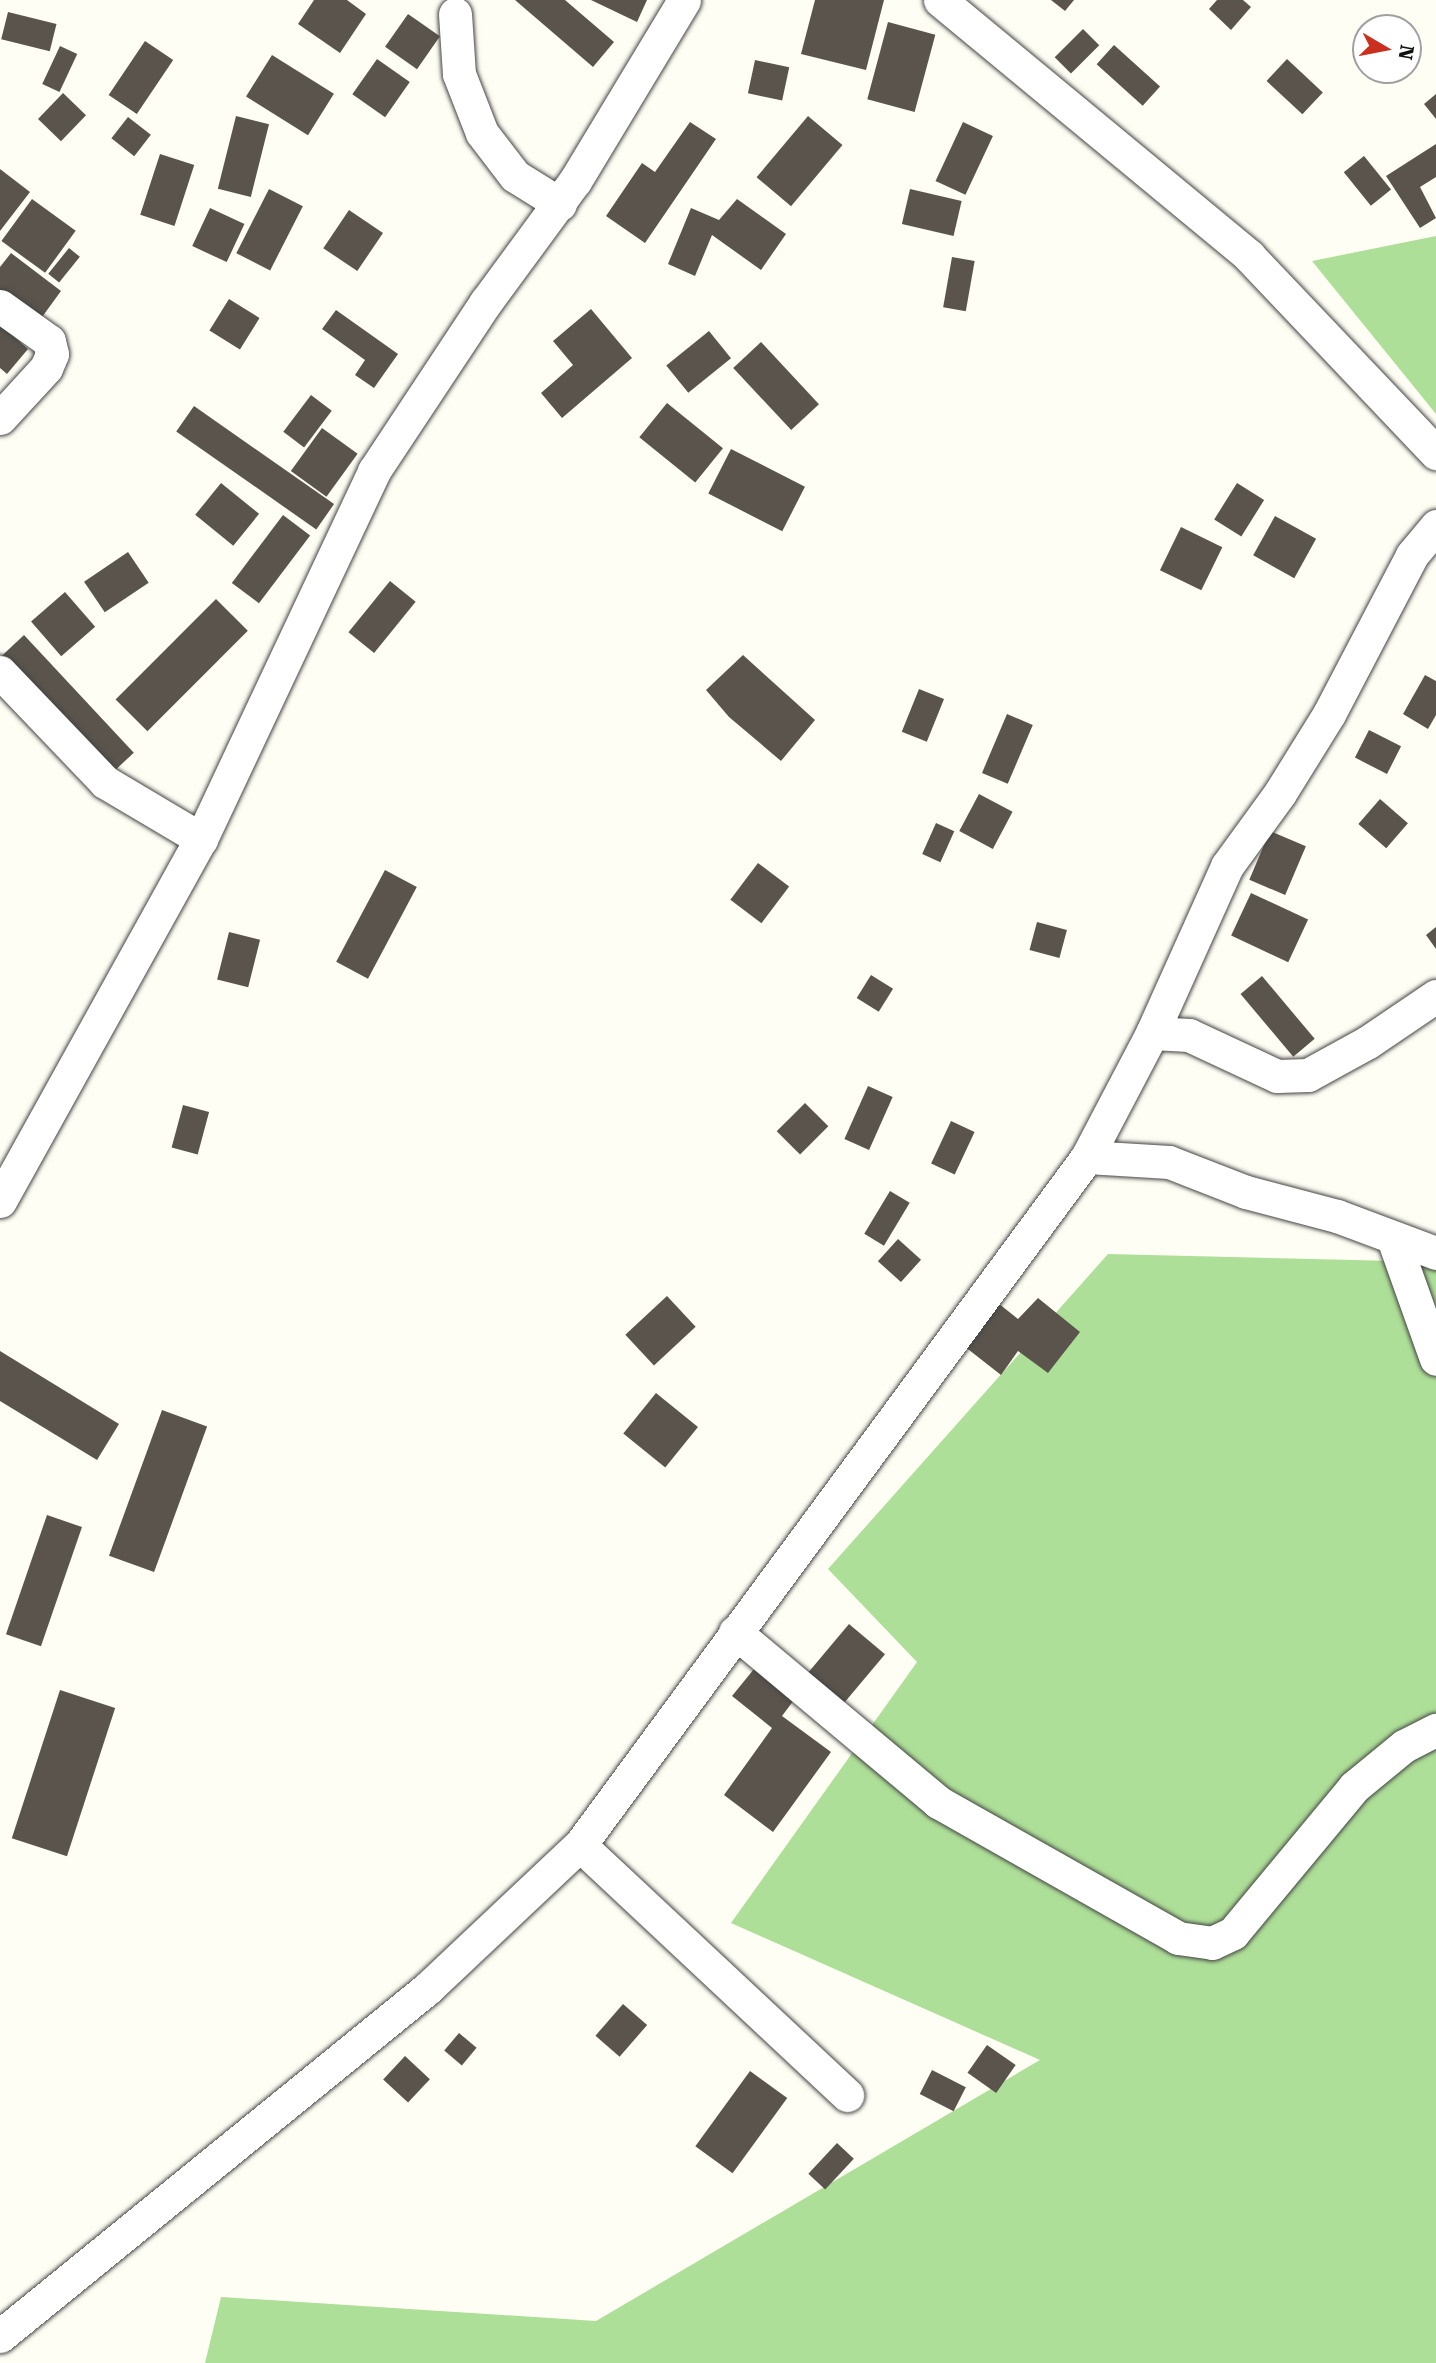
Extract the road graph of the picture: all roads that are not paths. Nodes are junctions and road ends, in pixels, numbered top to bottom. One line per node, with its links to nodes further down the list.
1 (684, 0): 4 (street)
2 (940, 0): 7 (street)
3 (455, 14): 4 (street)
4 (560, 204): 10 (street)
5 (0, 306): 6 (street)
6 (0, 418)
7 (1436, 453)
8 (1436, 526): 12 (street)
9 (0, 672): 10 (street)
10 (201, 839): 14 (street)
11 (1436, 996): 12 (street)
12 (1152, 1033): 13 (street)
13 (1087, 1157): 15 (street); 18 (street)
14 (0, 1201)
15 (1394, 1241): 16 (street); 17 (street)
16 (1436, 1253)
17 (1436, 1359)
18 (735, 1632): 19 (street); 20 (street)
19 (1436, 1730)
20 (580, 1845): 21 (street); 22 (street)
21 (847, 2095)
22 (0, 2336)

